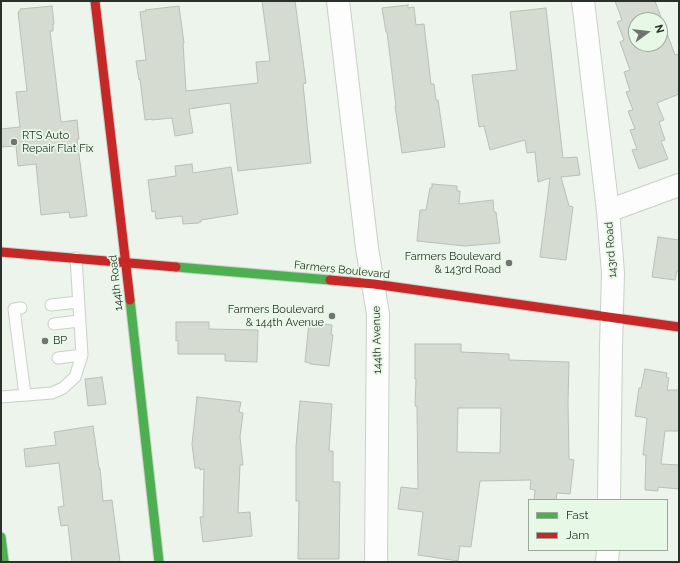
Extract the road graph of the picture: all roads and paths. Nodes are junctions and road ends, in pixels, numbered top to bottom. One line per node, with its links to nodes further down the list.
1 (95, 1): 8 (main road, 144th Road)
2 (338, 1): 9 (street, 144th Avenue)
3 (583, 1): 5 (street, 143rd Road)
4 (679, 185): 5 (street)
5 (608, 211): 13 (street, 143rd Road)
6 (1, 252): 7 (main road, Farmers Boulevard)
7 (76, 258): 8 (main road, Farmers Boulevard); 10 (lane)
8 (126, 263): 9 (main road, Farmers Boulevard); 25 (main road, 144th Road)
9 (374, 284): 13 (main road, Farmers Boulevard); 26 (street, 144th Avenue)
10 (78, 302): 11 (lane); 14 (lane)
11 (51, 305)
12 (21, 308): 19 (lane)
13 (612, 317): 16 (main road, Farmers Boulevard); 21 (street, 143rd Road)
14 (79, 321): 15 (lane); 17 (lane)
15 (54, 324)
16 (679, 327)
17 (82, 355): 18 (lane); 19 (lane)
18 (58, 358)
19 (25, 395): 20 (lane)
20 (1, 397)
21 (608, 499)
22 (1, 537): 24 (main road)
23 (608, 551): 27 (street)
24 (4, 562)
25 (159, 562)
26 (376, 562)
27 (607, 562)

